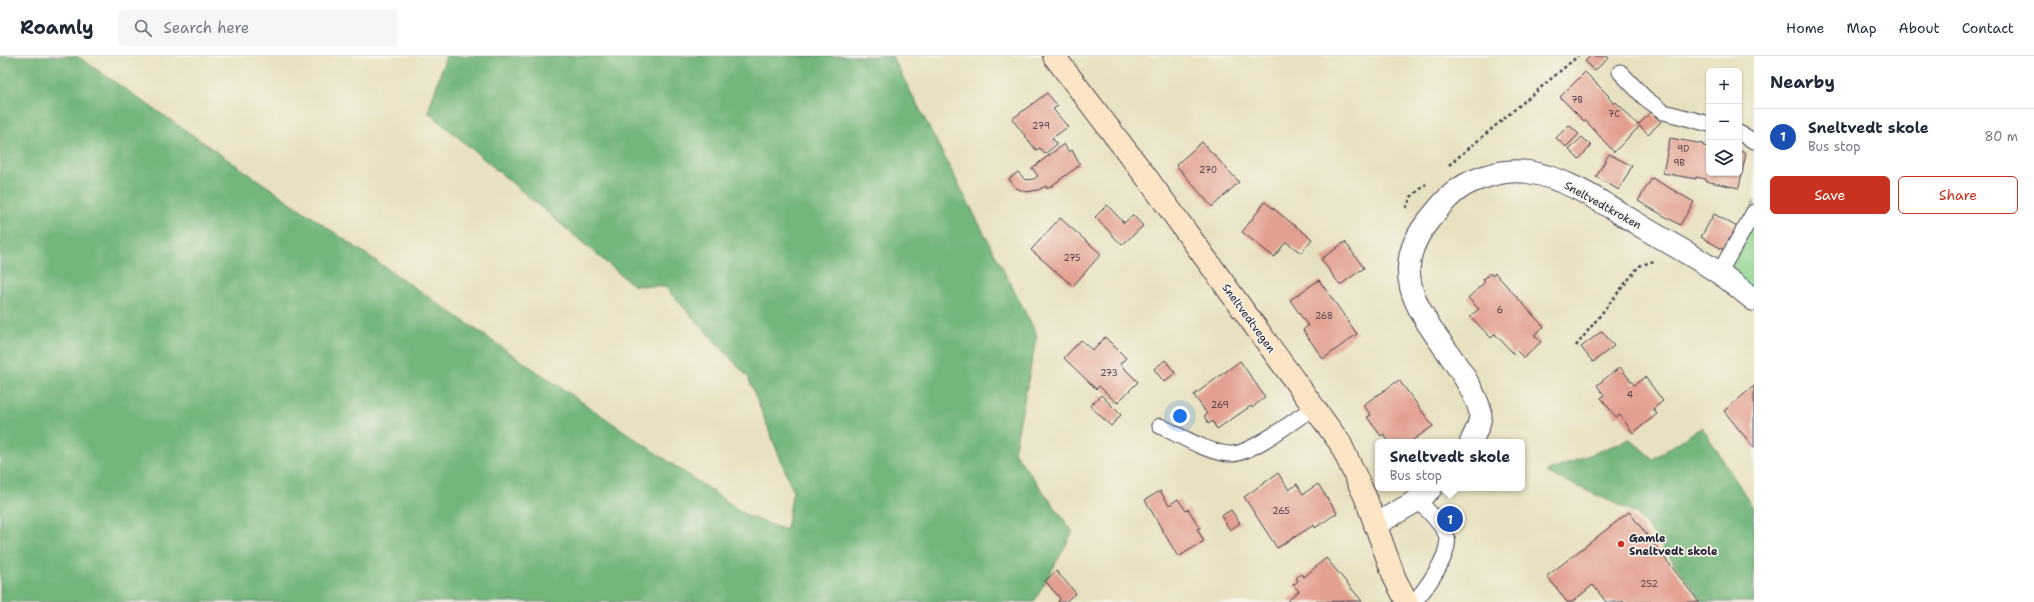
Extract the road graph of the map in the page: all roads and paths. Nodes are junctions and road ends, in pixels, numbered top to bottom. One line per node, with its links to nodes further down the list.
1 (1054, 56): 15 (main road, Sneltvedtvegen)
2 (1578, 56): 7 (path)
3 (1620, 72): 4 (lane)
4 (1706, 123)
5 (1742, 135): 6 (lane)
6 (1754, 141)
7 (1446, 167)
8 (1429, 182): 9 (path)
9 (1406, 210)
10 (1754, 212): 12 (lane)
11 (1683, 251): 12 (street, Sneltvedtkroken); 14 (path); 17 (street, Sneltvedtkroken)
12 (1719, 273): 13 (street, Sneltvedtkroken)
13 (1754, 300)
14 (1576, 346)
15 (1314, 407): 16 (lane); 19 (main road, Sneltvedtvegen)
16 (1160, 426)
17 (1471, 439)
18 (1425, 494): 19 (street); 21 (lane)
19 (1375, 525): 20 (main road, Sneltvedtvegen)
20 (1407, 602)
21 (1413, 602)

